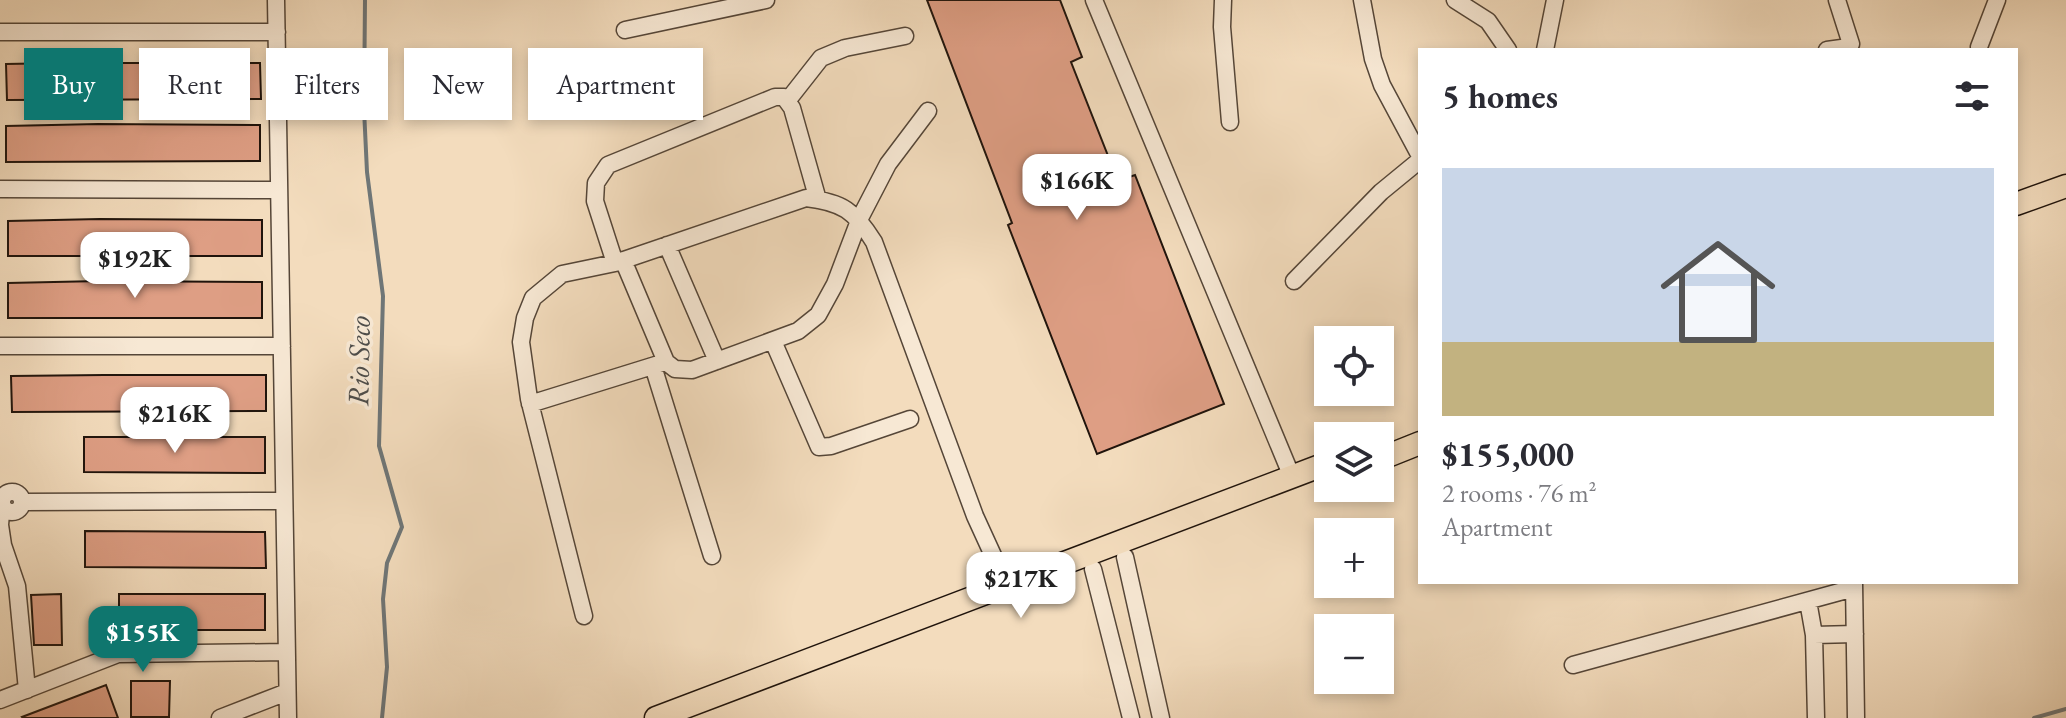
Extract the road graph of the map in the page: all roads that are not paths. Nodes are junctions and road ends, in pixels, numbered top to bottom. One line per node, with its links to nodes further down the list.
1 (276, 0): 12 (street)
2 (766, 0): 10 (street)
3 (1094, 0): 46 (street)
4 (1223, 0): 20 (street)
5 (1362, 0): 21 (street)
6 (1455, 0): 15 (street)
7 (1555, 0): 16 (street)
8 (1837, 0): 17 (street)
9 (1997, 0): 14 (street)
10 (625, 30)
11 (0, 32): 12 (street)
12 (277, 32): 25 (street)
13 (905, 36): 18 (street)
14 (1979, 47)
15 (1507, 48)
16 (1545, 48)
17 (1842, 48)
18 (788, 100): 26 (street); 32 (street)
19 (928, 111): 30 (street)
20 (1230, 122)
21 (1418, 154)
22 (1418, 160): 33 (street)
23 (2066, 186): 28 (main road)
24 (0, 189): 25 (street)
25 (279, 190): 36 (street)
26 (818, 200): 30 (street); 31 (street)
27 (2066, 201): 29 (main road)
28 (2018, 203)
29 (2018, 217)
30 (860, 218): 34 (street); 53 (street)
31 (667, 245): 32 (street); 37 (street)
32 (619, 261): 38 (street); 39 (street)
33 (1294, 281)
34 (773, 341): 37 (street); 40 (street)
35 (0, 346): 36 (street)
36 (282, 346): 48 (street)
37 (717, 361): 38 (street)
38 (659, 364): 39 (street); 49 (street)
39 (530, 404): 55 (street)
40 (910, 419)
41 (1418, 428): 42 (main road)
42 (1394, 437)
43 (1418, 444): 44 (main road)
44 (1394, 453)
45 (1314, 468): 46 (main road)
46 (1292, 477): 53 (main road)
47 (1314, 484): 50 (main road)
48 (284, 501): 58 (street); 60 (street)
49 (712, 556)
50 (1125, 557): 51 (main road); 68 (street)
51 (1093, 569): 66 (main road); 67 (street)
52 (1854, 585): 54 (street); 56 (street)
53 (1007, 586): 65 (main road)
54 (1808, 601): 57 (street); 59 (street)
55 (584, 616)
56 (1855, 634): 57 (street); 70 (street)
57 (1814, 635): 69 (street)
58 (286, 652): 60 (street); 61 (street)
59 (1573, 665)
60 (27, 690): 62 (street)
61 (287, 692): 63 (street); 64 (street)
62 (0, 700)
63 (220, 718)
64 (288, 718)
65 (656, 718)
66 (698, 718)
67 (1131, 718)
68 (1161, 718)
69 (1816, 718)
70 (1856, 718)

